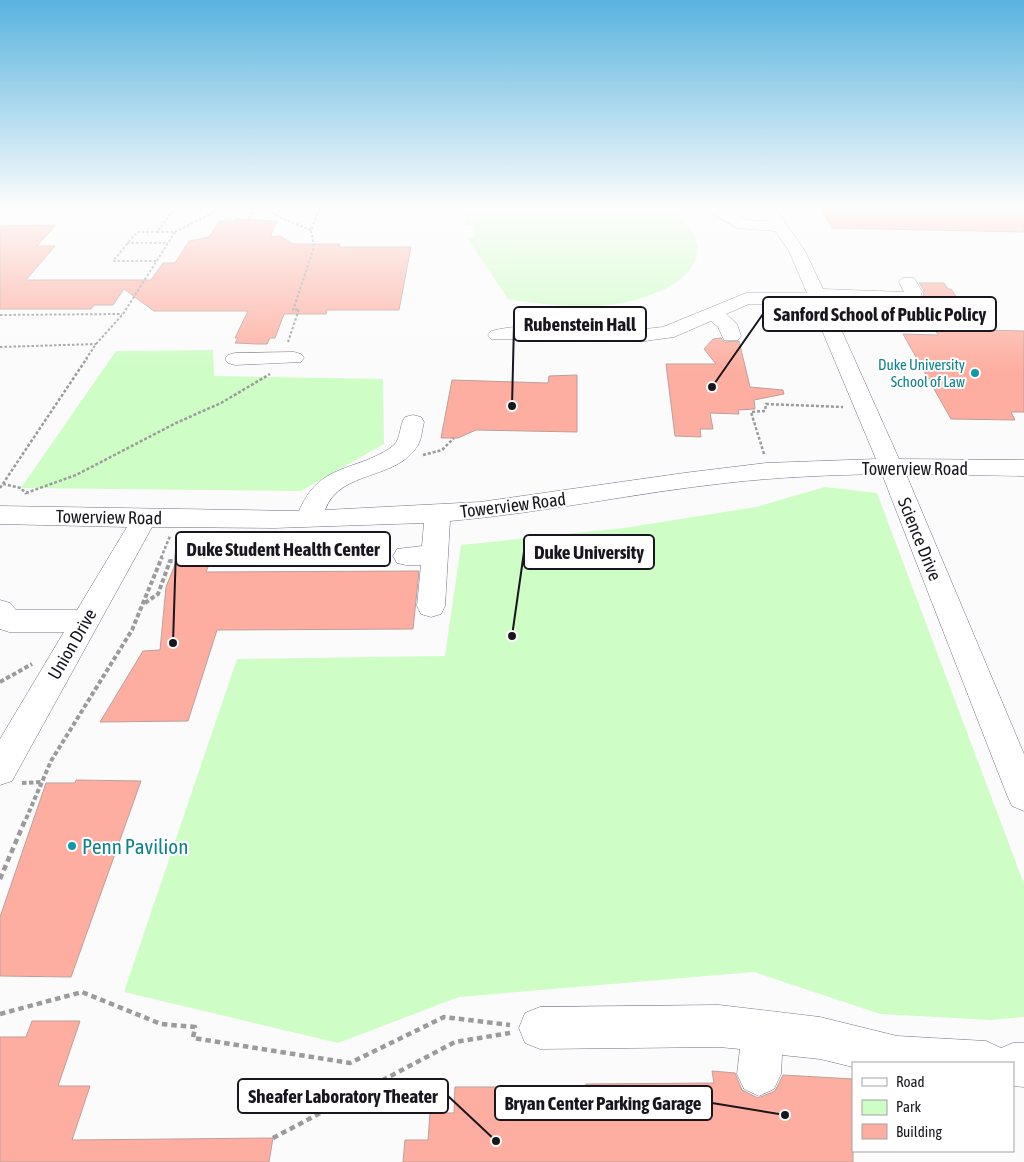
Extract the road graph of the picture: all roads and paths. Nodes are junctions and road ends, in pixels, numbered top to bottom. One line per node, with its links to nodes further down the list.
1 (156, 262): 7 (path)
2 (309, 262): 13 (path)
3 (802, 262): 4 (street, Science Drive)
4 (817, 296): 5 (street); 6 (street); 17 (street, Science Drive)
5 (914, 297)
6 (712, 313): 9 (street); 10 (street)
7 (123, 314): 8 (path); 11 (path)
8 (0, 315)
9 (498, 335)
10 (731, 336)
11 (96, 344): 12 (path); 20 (path)
12 (0, 347)
13 (288, 358): 14 (street); 22 (path)
14 (235, 359)
15 (849, 408): 19 (path)
16 (413, 422): 27 (street)
17 (891, 468): 18 (street, Towerview Road); 19 (street, Towerview Road); 42 (street, Science Drive)
18 (1024, 468)
19 (768, 471): 24 (street, Towerview Road)
20 (3, 484): 21 (path); 22 (path)
21 (0, 488)
22 (26, 493): 23 (path)
23 (23, 501)
24 (438, 514): 27 (street, Towerview Road); 31 (street)
25 (0, 515): 26 (street, Towerview Road)
26 (145, 518): 27 (street, Towerview Road); 37 (street, Union Drive)
27 (309, 518)
28 (172, 531): 34 (path)
29 (216, 532): 33 (path, bridge)
30 (336, 534): 34 (path)
31 (436, 555): 32 (street); 35 (street)
32 (406, 556)
33 (204, 562)
34 (145, 603): 41 (path)
35 (431, 606)
36 (0, 611): 37 (street)
37 (86, 621): 40 (street, Union Drive)
38 (33, 663): 39 (path)
39 (0, 682)
40 (11, 776): 41 (path)
41 (42, 782): 43 (path)
42 (1024, 795)
43 (0, 879)
44 (0, 1014): 45 (path)
45 (540, 1028): 46 (street); 49 (path)
46 (763, 1031): 47 (street); 48 (street)
47 (971, 1062)
48 (759, 1074)
49 (272, 1138)

